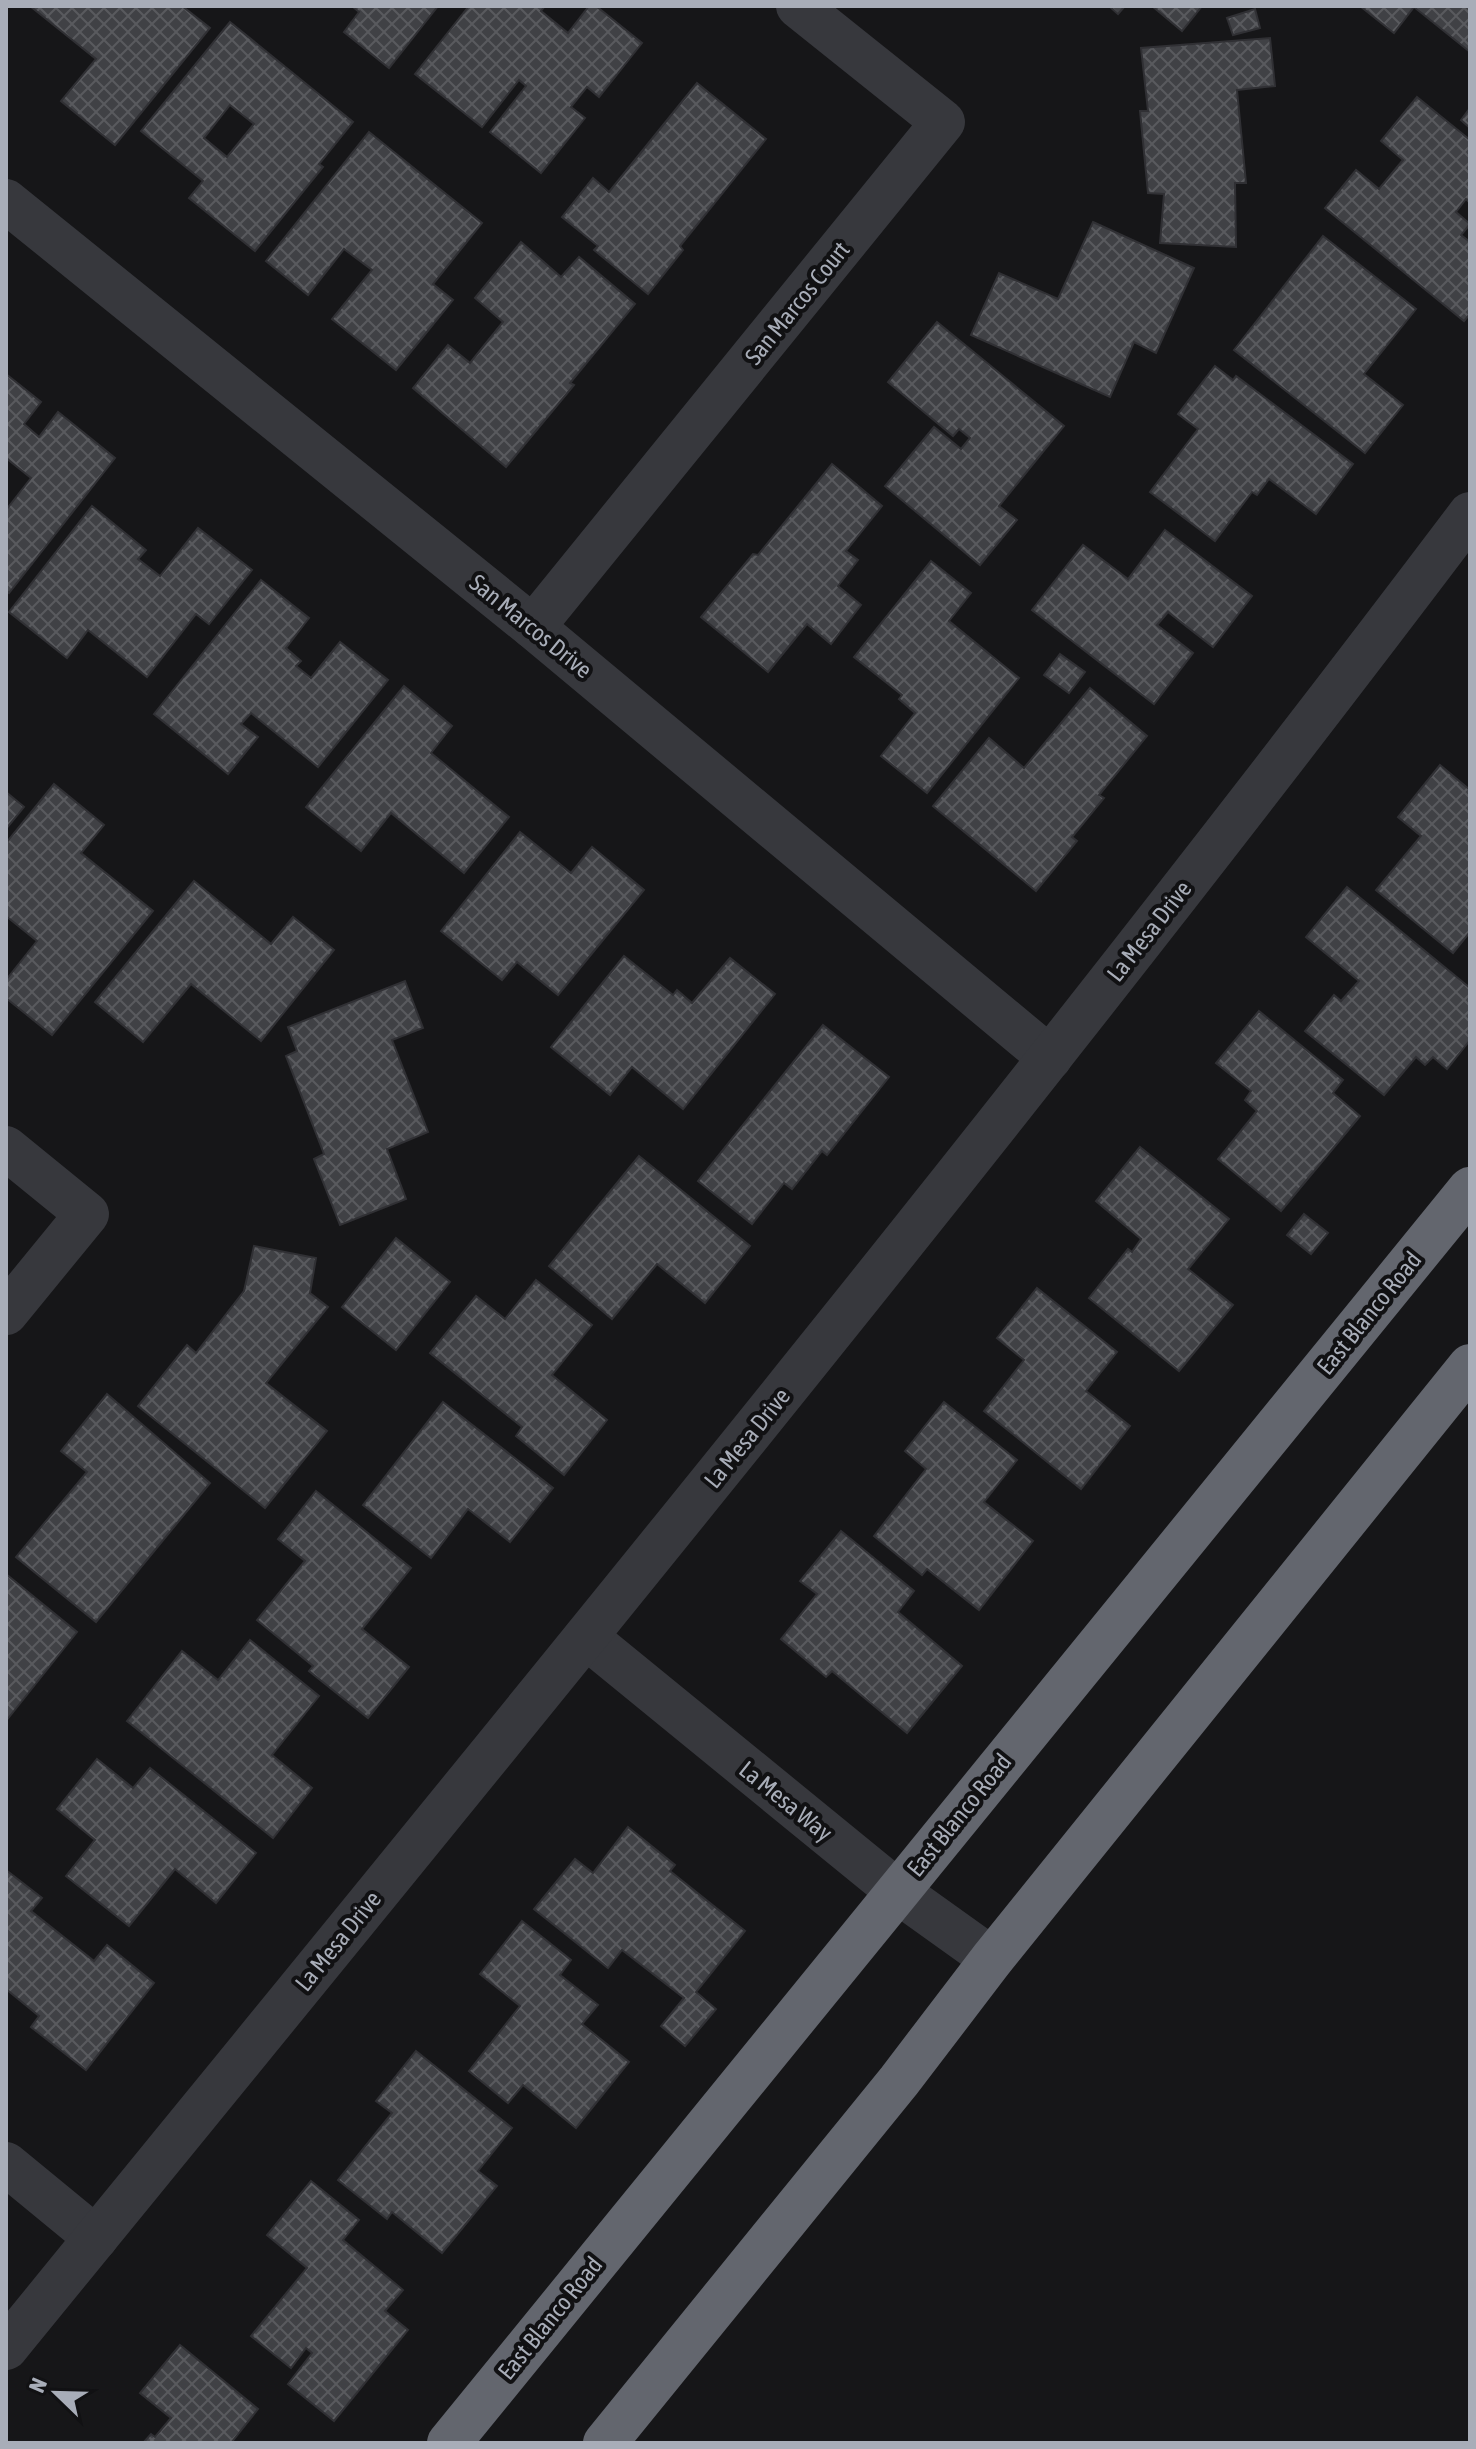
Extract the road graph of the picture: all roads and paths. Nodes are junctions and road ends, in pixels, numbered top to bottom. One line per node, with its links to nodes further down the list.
1 (798, 6): 4 (street, San Marcos Court)
2 (6, 201): 4 (street, San Marcos Drive)
3 (1470, 514): 5 (street, La Mesa Drive)
4 (533, 627): 5 (street, San Marcos Drive)
5 (1050, 1058): 10 (street, La Mesa Drive)
6 (6, 1148): 8 (street)
7 (1470, 1189): 11 (highway, East Blanco Road)
8 (6, 1313)
9 (1470, 1366): 12 (highway)
10 (586, 1637): 11 (street, La Mesa Way); 14 (street, La Mesa Drive)
11 (897, 1891): 12 (street, La Mesa Way); 16 (highway, East Blanco Road)
12 (992, 1959): 17 (highway)
13 (6, 2164): 14 (street)
14 (96, 2238): 15 (street, La Mesa Drive)
15 (6, 2348)
16 (449, 2443)
17 (605, 2443)

